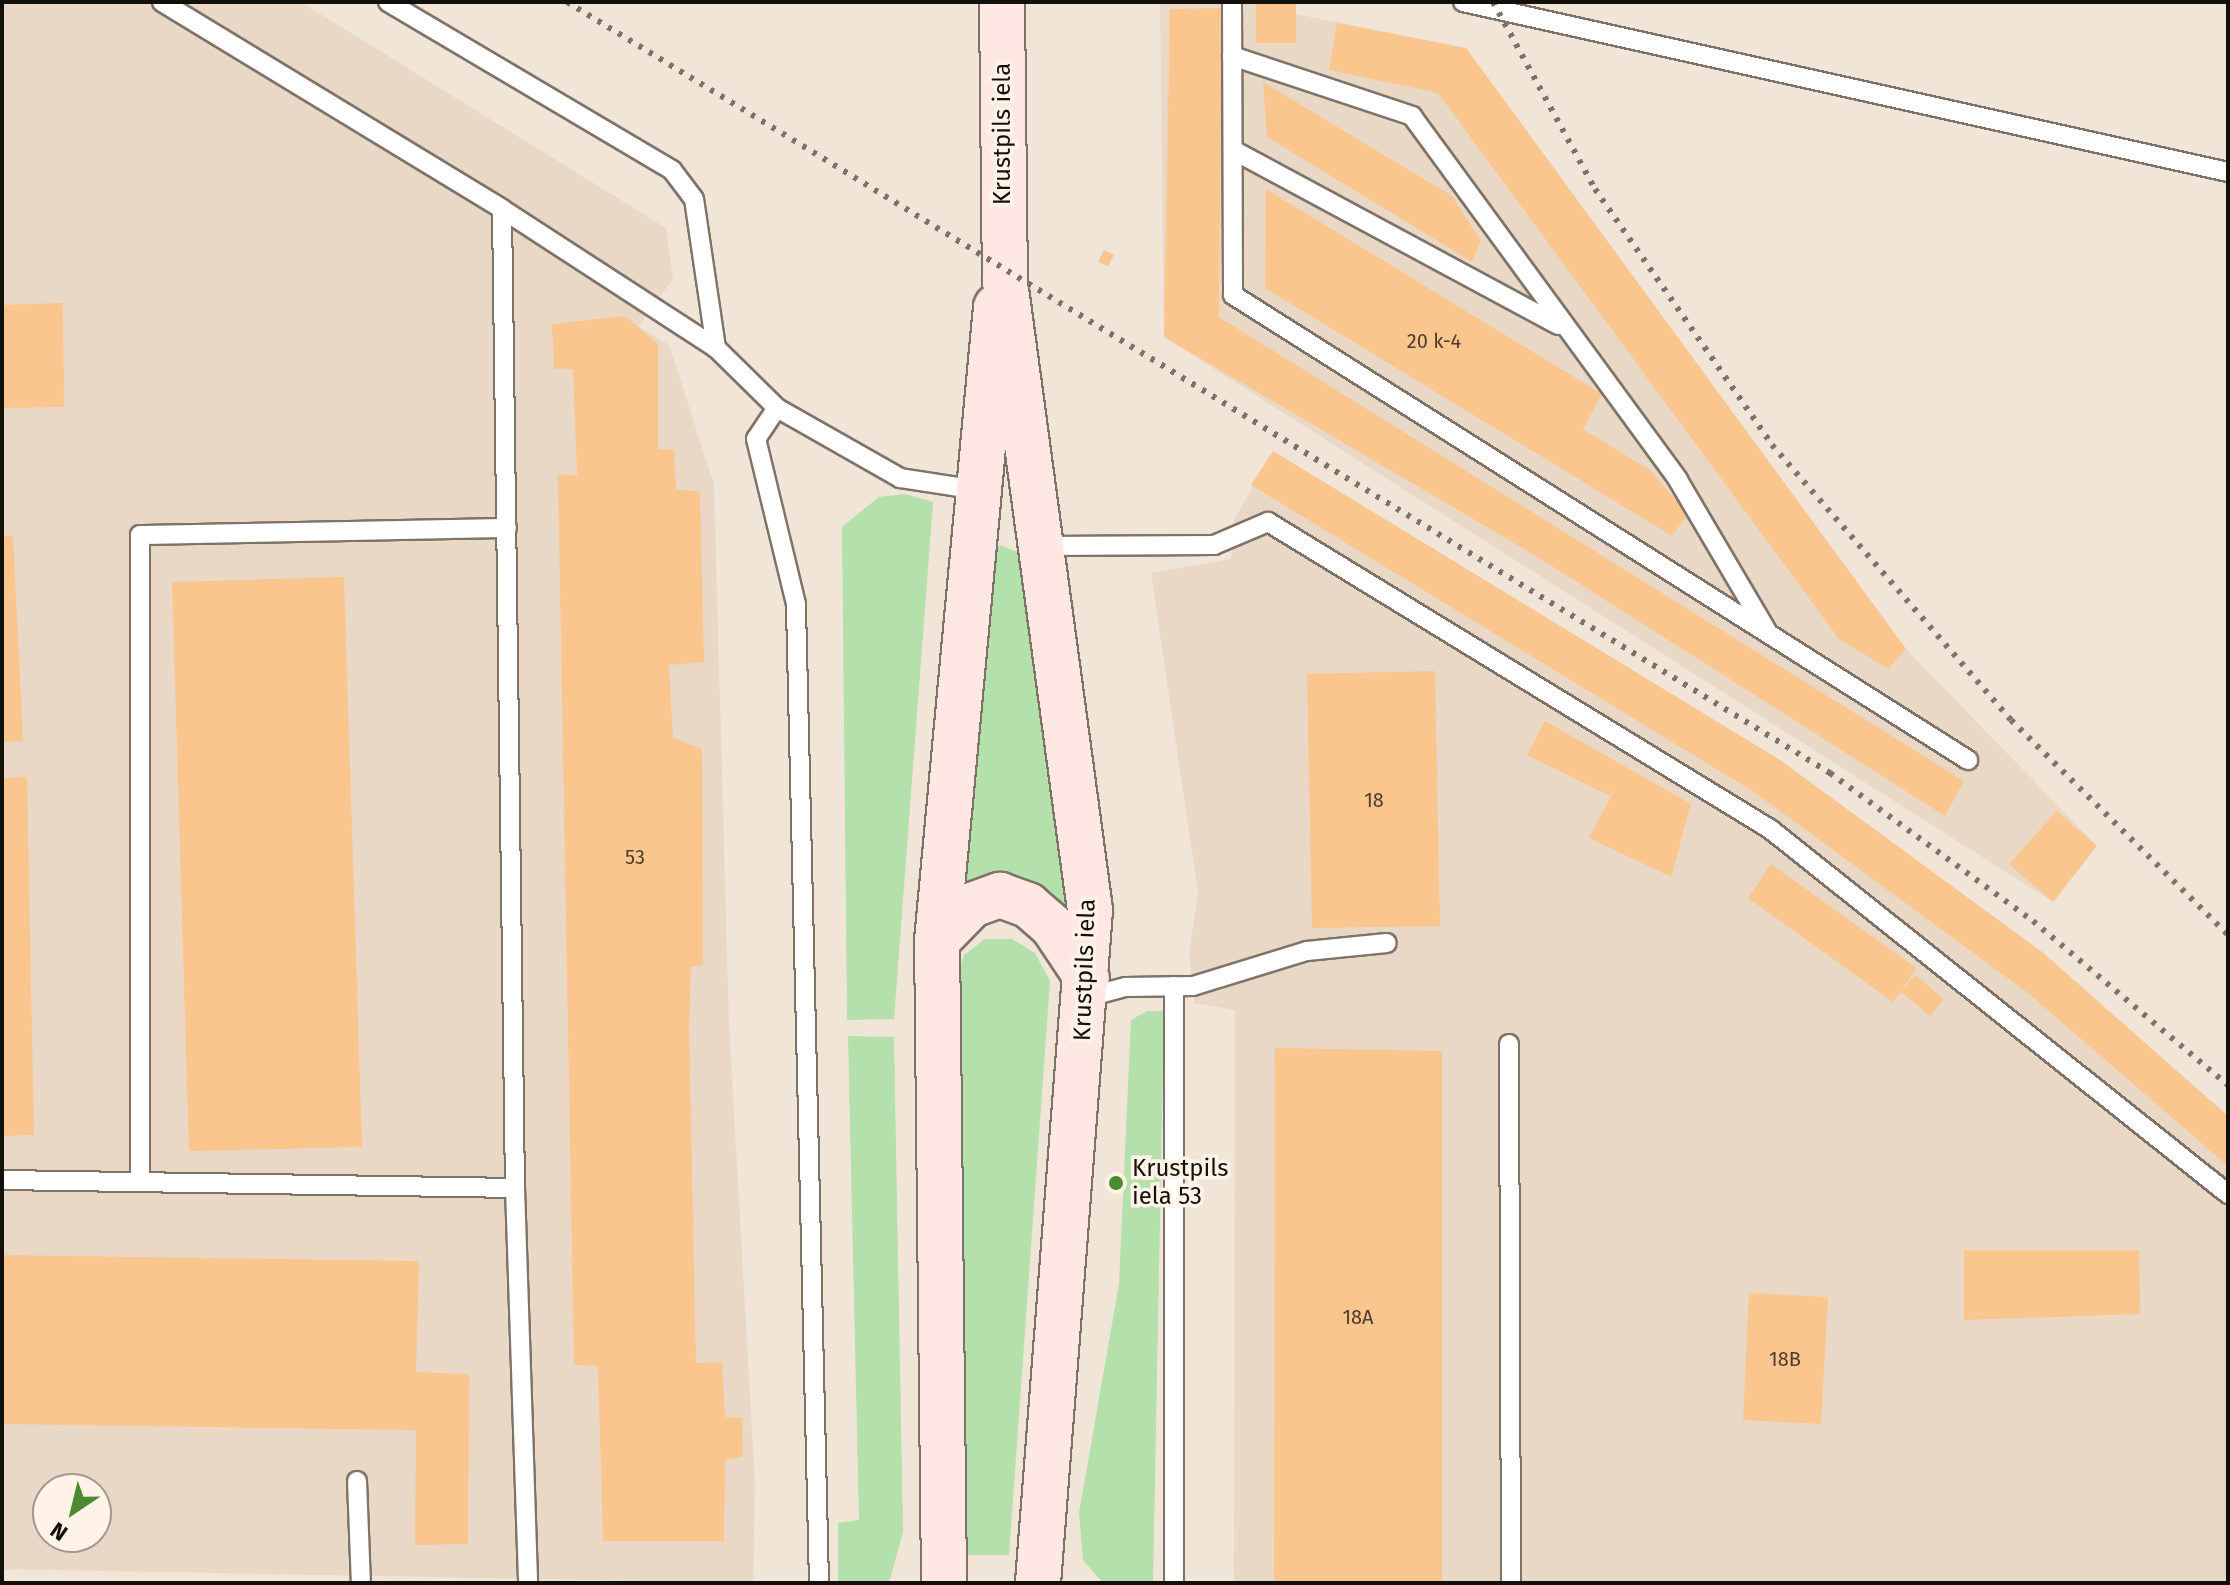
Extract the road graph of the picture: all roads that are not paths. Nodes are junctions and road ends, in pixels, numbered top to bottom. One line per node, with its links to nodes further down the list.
1 (162, 2): 9 (lane)
2 (388, 2): 12 (lane)
3 (1002, 2): 10 (main road, Krustpils iela)
4 (1232, 2): 6 (lane)
5 (1463, 2): 8 (lane)
6 (1232, 56): 7 (lane); 11 (lane)
7 (1233, 150): 11 (lane); 17 (lane)
8 (2228, 172)
9 (502, 209): 12 (lane); 15 (lane)
10 (1004, 266): 14 (main road, Krustpils iela); 16 (main road, Krustpils iela)
11 (1564, 328): 17 (lane)
12 (716, 348): 13 (lane)
13 (777, 408): 14 (lane); 31 (lane)
14 (978, 490): 19 (main road, Krustpils iela)
15 (507, 528): 25 (lane); 26 (lane)
16 (1046, 546): 22 (main road, Krustpils iela); 27 (lane)
17 (1769, 634): 18 (lane)
18 (1968, 760)
19 (937, 941): 22 (main road); 32 (main road, Krustpils iela)
20 (1387, 943): 21 (lane)
21 (1174, 986): 22 (lane); 34 (lane)
22 (1088, 988): 33 (main road, Krustpils iela)
23 (1509, 1044): 35 (lane)
24 (2, 1180): 25 (lane)
25 (140, 1182): 26 (lane)
26 (515, 1188): 30 (lane)
27 (2228, 1194)
28 (357, 1481): 29 (lane)
29 (361, 1583)
30 (528, 1583)
31 (819, 1583)
32 (944, 1583)
33 (1038, 1583)
34 (1174, 1583)
35 (1511, 1583)

